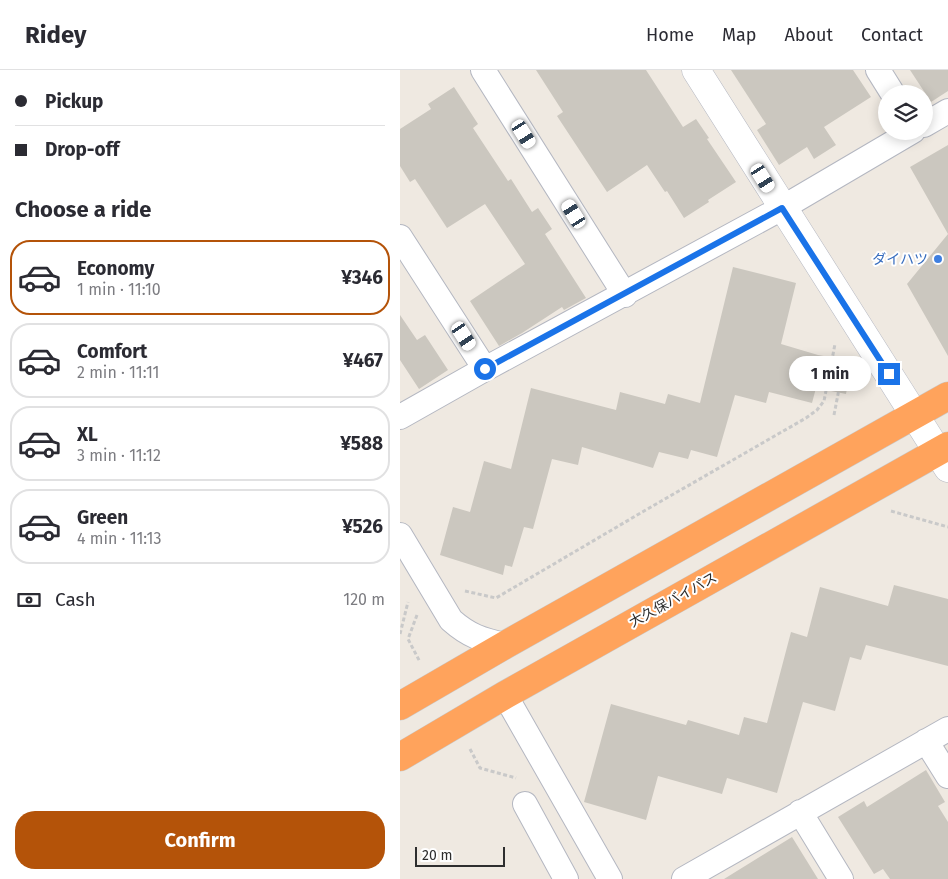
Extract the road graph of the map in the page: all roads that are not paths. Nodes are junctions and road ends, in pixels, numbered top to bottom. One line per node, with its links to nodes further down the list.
1 (483, 70): 10 (street)
2 (696, 70): 8 (street)
3 (878, 70): 4 (street)
4 (887, 85)
5 (948, 111): 6 (street)
6 (933, 120)
7 (898, 140): 8 (street)
8 (782, 208): 10 (street); 13 (street)
9 (400, 237): 11 (street)
10 (624, 295): 11 (street)
11 (485, 369): 14 (street)
12 (948, 396): 13 (highway)
13 (915, 415): 15 (street); 17 (highway)
14 (400, 417)
15 (945, 455): 18 (highway, 大久保バイパス)
16 (400, 535): 17 (street)
17 (505, 645): 19 (highway)
18 (505, 695): 22 (highway, 大久保バイパス); 27 (street)
19 (400, 706)
20 (948, 729): 21 (street)
21 (926, 741): 23 (street); 25 (street)
22 (400, 757)
23 (948, 776)
24 (525, 804): 26 (street)
25 (800, 812): 28 (street); 29 (street)
26 (566, 879)
27 (610, 879)
28 (684, 879)
29 (841, 879)

